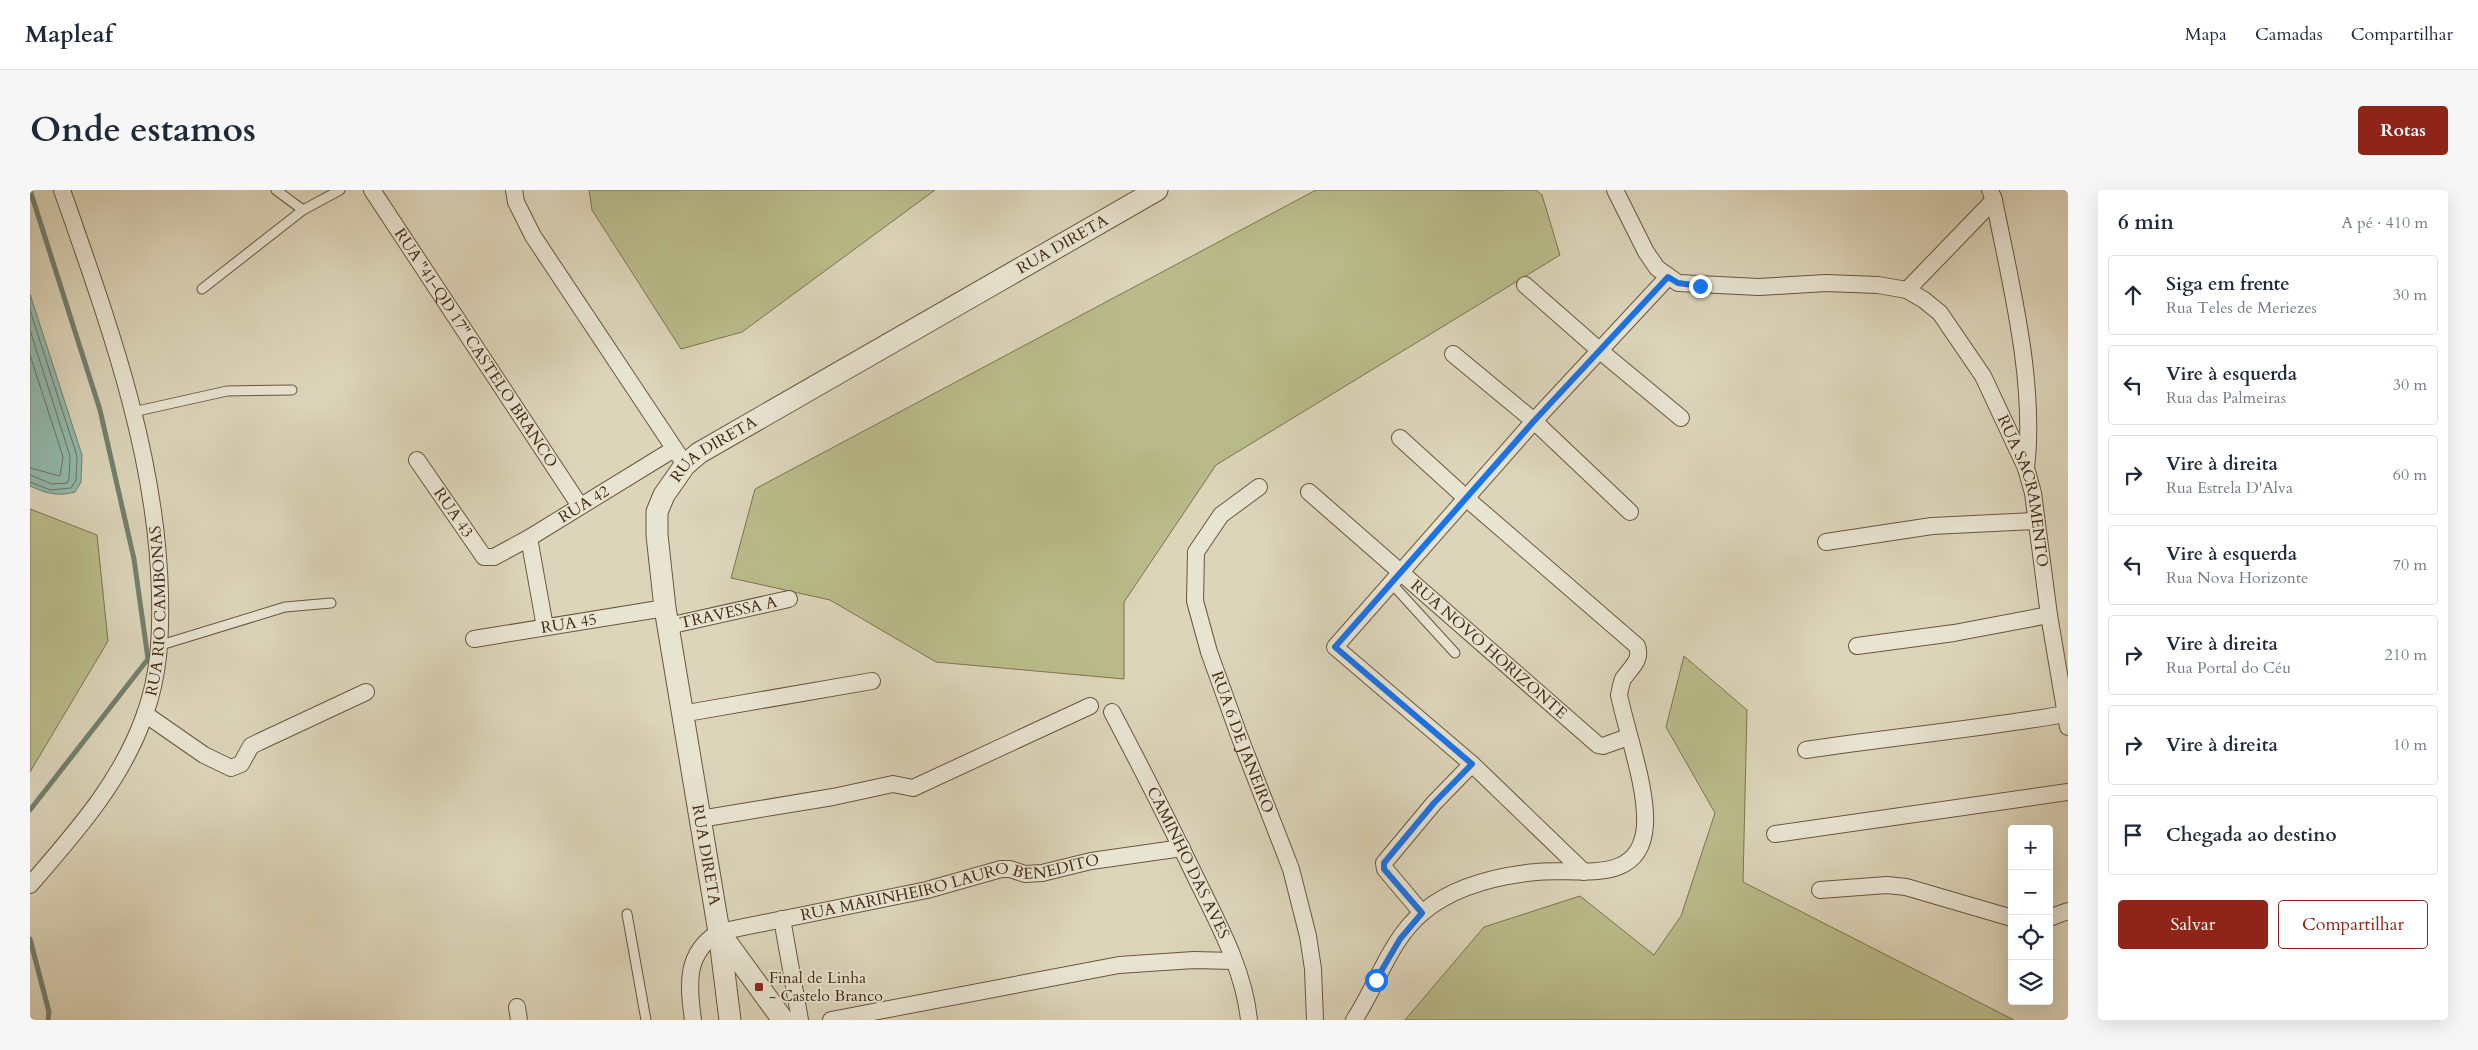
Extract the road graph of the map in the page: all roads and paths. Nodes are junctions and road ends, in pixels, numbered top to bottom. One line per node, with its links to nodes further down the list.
1 (62, 190): 17 (street, RUA RIO CAMBONAS)
2 (276, 190): 9 (lane)
3 (340, 190): 9 (lane)
4 (372, 190): 27 (street, RUA "41-QD 17" CASTELO BRANCO)
5 (514, 190): 21 (street)
6 (1157, 190): 21 (street, RUA DIRETA)
7 (1615, 190): 10 (street)
8 (1992, 195): 13 (street); 23 (street)
9 (303, 210): 12 (lane)
10 (1668, 277): 13 (street); 14 (street)
11 (1525, 285): 14 (street)
12 (202, 288)
13 (1906, 290): 23 (street, RUA SACRAMENTO)
14 (1598, 350): 18 (street); 19 (street)
15 (1453, 354): 19 (street)
16 (292, 390): 17 (lane)
17 (133, 412): 40 (street, RUA RIO CAMBONAS)
18 (1680, 418)
19 (1534, 421): 26 (street); 28 (street)
20 (1400, 438): 26 (street)
21 (680, 457): 27 (street, RUA 42); 37 (street, RUA DIRETA)
22 (417, 460): 32 (street, RUA 43)
23 (2026, 468): 29 (street, RUA SACRAMENTO)
24 (1259, 487): 75 (street, RUA 6 DE JANEIRO)
25 (1309, 492): 33 (street, RUA NOVO HORIZONTE)
26 (1466, 498): 33 (street); 50 (street)
27 (580, 506): 30 (street, RUA 42)
28 (1630, 512)
29 (2036, 521): 31 (street); 36 (street, RUA SACRAMENTO)
30 (529, 538): 32 (street, RUA 42); 38 (street)
31 (1826, 542)
32 (494, 557)
33 (1397, 578): 42 (lane); 50 (street, RUA NOVO HORIZONTE); 52 (street)
34 (789, 599): 37 (street, TRAVESSA A)
35 (331, 602): 40 (lane)
36 (2049, 615): 41 (street); 49 (street, RUA SACRAMENTO)
37 (666, 617): 38 (street, RUA 45); 48 (street, RUA DIRETA)
38 (545, 627): 39 (street, RUA 45)
39 (474, 639)
40 (161, 644): 47 (street, RUA RIO CAMBONAS)
41 (1857, 646)
42 (1455, 653)
43 (872, 681): 48 (street)
44 (366, 692): 47 (street)
45 (1090, 706): 54 (street)
46 (1112, 712): 56 (street, CAMINHO DAS AVES)
47 (145, 714): 58 (street, RUA RIO CAMBONAS)
48 (681, 714): 54 (street, RUA DIRETA)
49 (2067, 721): 51 (street)
50 (1628, 737): 57 (street)
51 (1806, 750)
52 (1472, 764): 57 (street); 61 (street)
53 (2068, 792): 55 (street)
54 (700, 819): 66 (street, RUA DIRETA)
55 (1775, 834)
56 (1182, 848): 65 (street, RUA MARINHEIRO LAURO BENEDITO); 67 (street, CAMINHO DAS AVES)
57 (1584, 872): 61 (street)
58 (34, 881)
59 (1820, 890): 64 (street)
60 (2068, 910): 63 (street)
61 (1422, 913): 76 (street)
62 (627, 914): 68 (lane)
63 (2053, 916)
64 (2008, 917)
65 (782, 919): 66 (street, RUA MARINHEIRO LAURO BENEDITO); 72 (street)
66 (719, 932): 69 (street); 70 (street, RUA DIRETA); 71 (street, RUA DIRETA)
67 (1233, 961): 73 (street); 74 (street, CAMINHO DAS AVES)
68 (646, 1020)
69 (693, 1020)
70 (730, 1020)
71 (783, 1020)
72 (800, 1020)
73 (831, 1020)
74 (1249, 1020)
75 (1315, 1020)
76 (1354, 1020)

